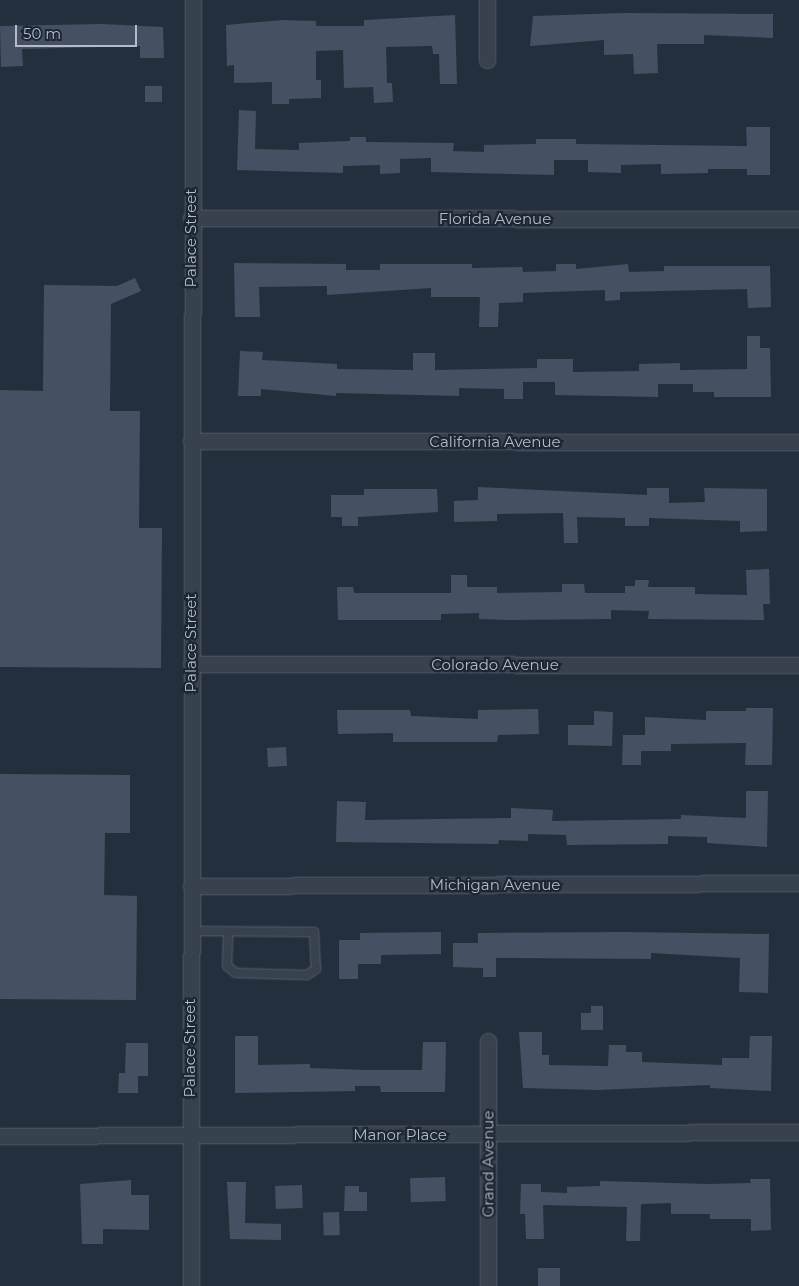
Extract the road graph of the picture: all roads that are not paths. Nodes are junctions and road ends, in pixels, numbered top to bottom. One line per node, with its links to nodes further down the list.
1 (193, 0): 4 (street, Palace Street)
2 (487, 0): 3 (street)
3 (487, 60)
4 (191, 218): 5 (street, Florida Avenue); 6 (street, Palace Street)
5 (799, 219)
6 (191, 441): 7 (street, California Avenue); 8 (street, Palace Street)
7 (799, 442)
8 (191, 664): 9 (street, Colorado Avenue); 11 (street, Palace Street)
9 (799, 665)
10 (799, 883): 11 (street, Michigan Avenue)
11 (191, 886): 12 (street, Palace Street)
12 (191, 931): 13 (lane); 16 (street, Palace Street)
13 (228, 932): 13 (lane)
14 (488, 1041): 18 (street, Grand Avenue)
15 (799, 1132): 18 (street, Manor Place)
16 (190, 1135): 17 (street, Manor Place); 18 (street, Manor Place); 19 (street, Palace Street)
17 (0, 1136)
18 (488, 1136): 20 (street, Grand Avenue)
19 (191, 1286)
20 (488, 1286)

